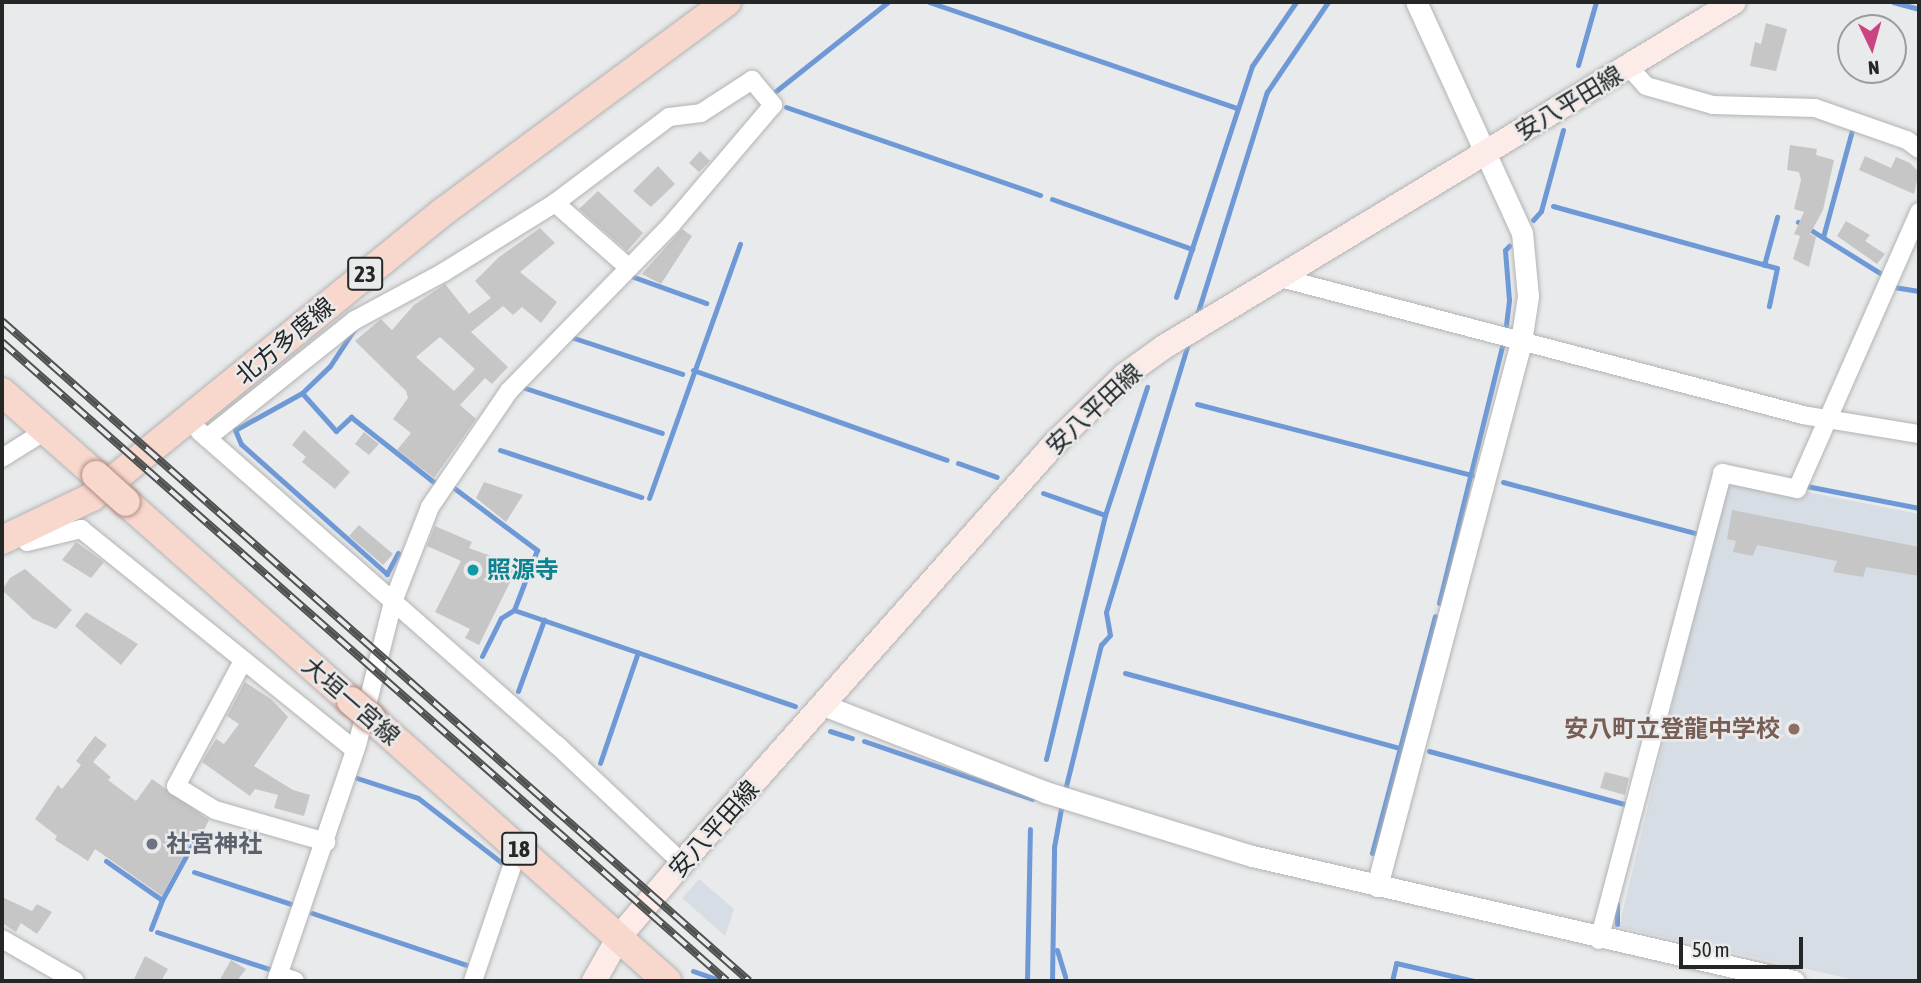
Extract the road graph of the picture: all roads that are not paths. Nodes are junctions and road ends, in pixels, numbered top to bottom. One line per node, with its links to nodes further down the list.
1 (727, 2): 15 (main road, 北方多度線 / 23)
2 (1416, 2): 6 (street)
3 (1734, 2): 4 (main road, 安八平田線)
4 (1629, 67): 5 (street); 6 (main road, 安八平田線)
5 (1919, 149)
6 (1486, 152): 10 (main road, 安八平田線); 11 (street)
7 (555, 203): 9 (street); 9 (street); 15 (street)
8 (1919, 212): 13 (street)
9 (629, 268): 19 (street)
10 (1277, 277): 11 (street); 21 (main road, 安八平田線)
11 (1521, 342): 13 (street); 26 (street)
12 (2, 392): 14 (main road, 18)
13 (1829, 416): 16 (street); 29 (street)
14 (40, 426): 17 (street); 24 (main road, 大垣一宮線 / 18, bridge)
15 (198, 430): 18 (main road, 北方多度線 / 23); 19 (street)
16 (1919, 434)
17 (2, 458)
18 (14, 541): 20 (street)
19 (393, 602): 22 (street); 25 (street)
20 (243, 662): 22 (street); 23 (street)
21 (825, 705): 25 (main road, 安八平田線); 26 (street)
22 (355, 750): 23 (street)
23 (326, 842): 30 (street)
24 (518, 849): 27 (main road, 大垣一宮線 / 18); 32 (street)
25 (682, 863): 27 (main road, 安八平田線)
26 (1377, 886): 29 (street)
27 (619, 937): 33 (main road, 安八平田線); 34 (main road, 大垣一宮線 / 18)
28 (2, 939): 31 (street)
29 (1599, 940): 35 (street)
30 (283, 979)
31 (75, 981)
32 (473, 981)
33 (594, 981)
34 (667, 981)
35 (1794, 981)

